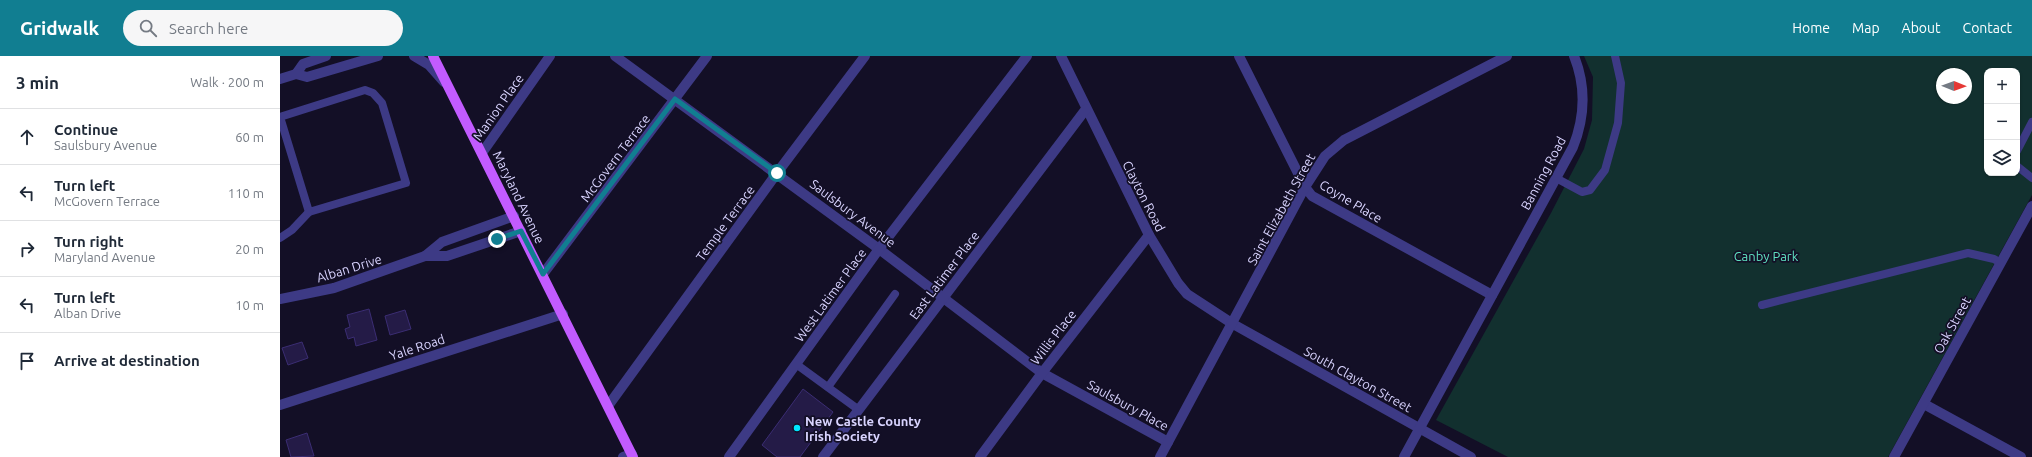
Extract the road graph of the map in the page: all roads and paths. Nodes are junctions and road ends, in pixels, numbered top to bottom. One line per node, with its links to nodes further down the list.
1 (326, 56): 15 (street)
2 (378, 56): 15 (street)
3 (414, 56): 17 (street)
4 (433, 56): 17 (main road, Maryland Avenue)
5 (550, 56): 23 (street, Manion Place)
6 (615, 56): 18 (street, Saulsbury Avenue)
7 (707, 56): 18 (street, McGovern Terrace)
8 (865, 56): 25 (street, Temple Terrace)
9 (1027, 56): 35 (street, West Latimer Place)
10 (1061, 56): 19 (street, Clayton Road)
11 (1239, 56): 28 (street, Coyne Place)
12 (1507, 56): 28 (street, Saint Elizabeth Street)
13 (1574, 56): 26 (street, Banning Road)
14 (1615, 56): 26 (lane)
15 (296, 74): 16 (street)
16 (280, 79)
17 (452, 92): 23 (main road, Maryland Avenue)
18 (675, 99): 25 (street, Saulsbury Avenue); 38 (street, McGovern Terrace)
19 (1086, 109): 33 (street, Clayton Road); 41 (street, East Latimer Place)
20 (280, 117): 30 (lane); 30 (lane)
21 (2032, 122): 22 (lane)
22 (2020, 145)
23 (482, 153): 31 (main road, Maryland Avenue)
24 (2020, 168): 27 (lane)
25 (777, 173): 35 (street, Saulsbury Avenue); 52 (street, Temple Terrace)
26 (1556, 178): 40 (street, Banning Road)
27 (2032, 178)
28 (1305, 187): 40 (street, Coyne Place); 45 (street, Saint Elizabeth Street)
29 (2032, 206): 37 (street, Oak Street)
30 (309, 212): 34 (lane)
31 (514, 216): 32 (main road, Maryland Avenue); 36 (street, Alban Drive)
32 (521, 231): 36 (street, Alban Drive); 38 (main road, Maryland Avenue)
33 (1149, 235): 45 (street, Clayton Road); 47 (street, Willis Place)
34 (280, 238)
35 (879, 249): 41 (street, Saulsbury Avenue); 46 (street, West Latimer Place)
36 (425, 256): 42 (street, Alban Drive)
37 (2001, 263): 43 (lane); 50 (street, Oak Street)
38 (543, 274): 44 (main road, Maryland Avenue)
39 (895, 294): 48 (lane)
40 (1492, 295): 54 (street, Banning Road)
41 (943, 298): 47 (street, Saulsbury Avenue); 53 (street, East Latimer Place)
42 (280, 299)
43 (1762, 305)
44 (563, 314): 51 (street, Yale Road); 52 (main road, Maryland Avenue)
45 (1233, 324): 54 (street, South Clayton Street); 55 (street, Saint Elizabeth Street)
46 (796, 364): 48 (lane); 57 (street, West Latimer Place)
47 (1042, 373): 49 (street, Saulsbury Avenue); 59 (street, Willis Place)
48 (828, 387): 53 (lane)
49 (1075, 391): 55 (street, Saulsbury Place)
50 (1924, 404): 63 (street, Oak Street); 64 (street)
51 (280, 405)
52 (608, 406): 56 (main road, Maryland Avenue)
53 (859, 410): 58 (street, East Latimer Place)
54 (1420, 429): 61 (street, Banning Road); 62 (street, South Clayton Street)
55 (1168, 442): 60 (street, Saint Elizabeth Street)
56 (629, 456)
57 (729, 457)
58 (824, 457)
59 (980, 457)
60 (1160, 457)
61 (1404, 457)
62 (1471, 457)
63 (1894, 457)
64 (2021, 457)

